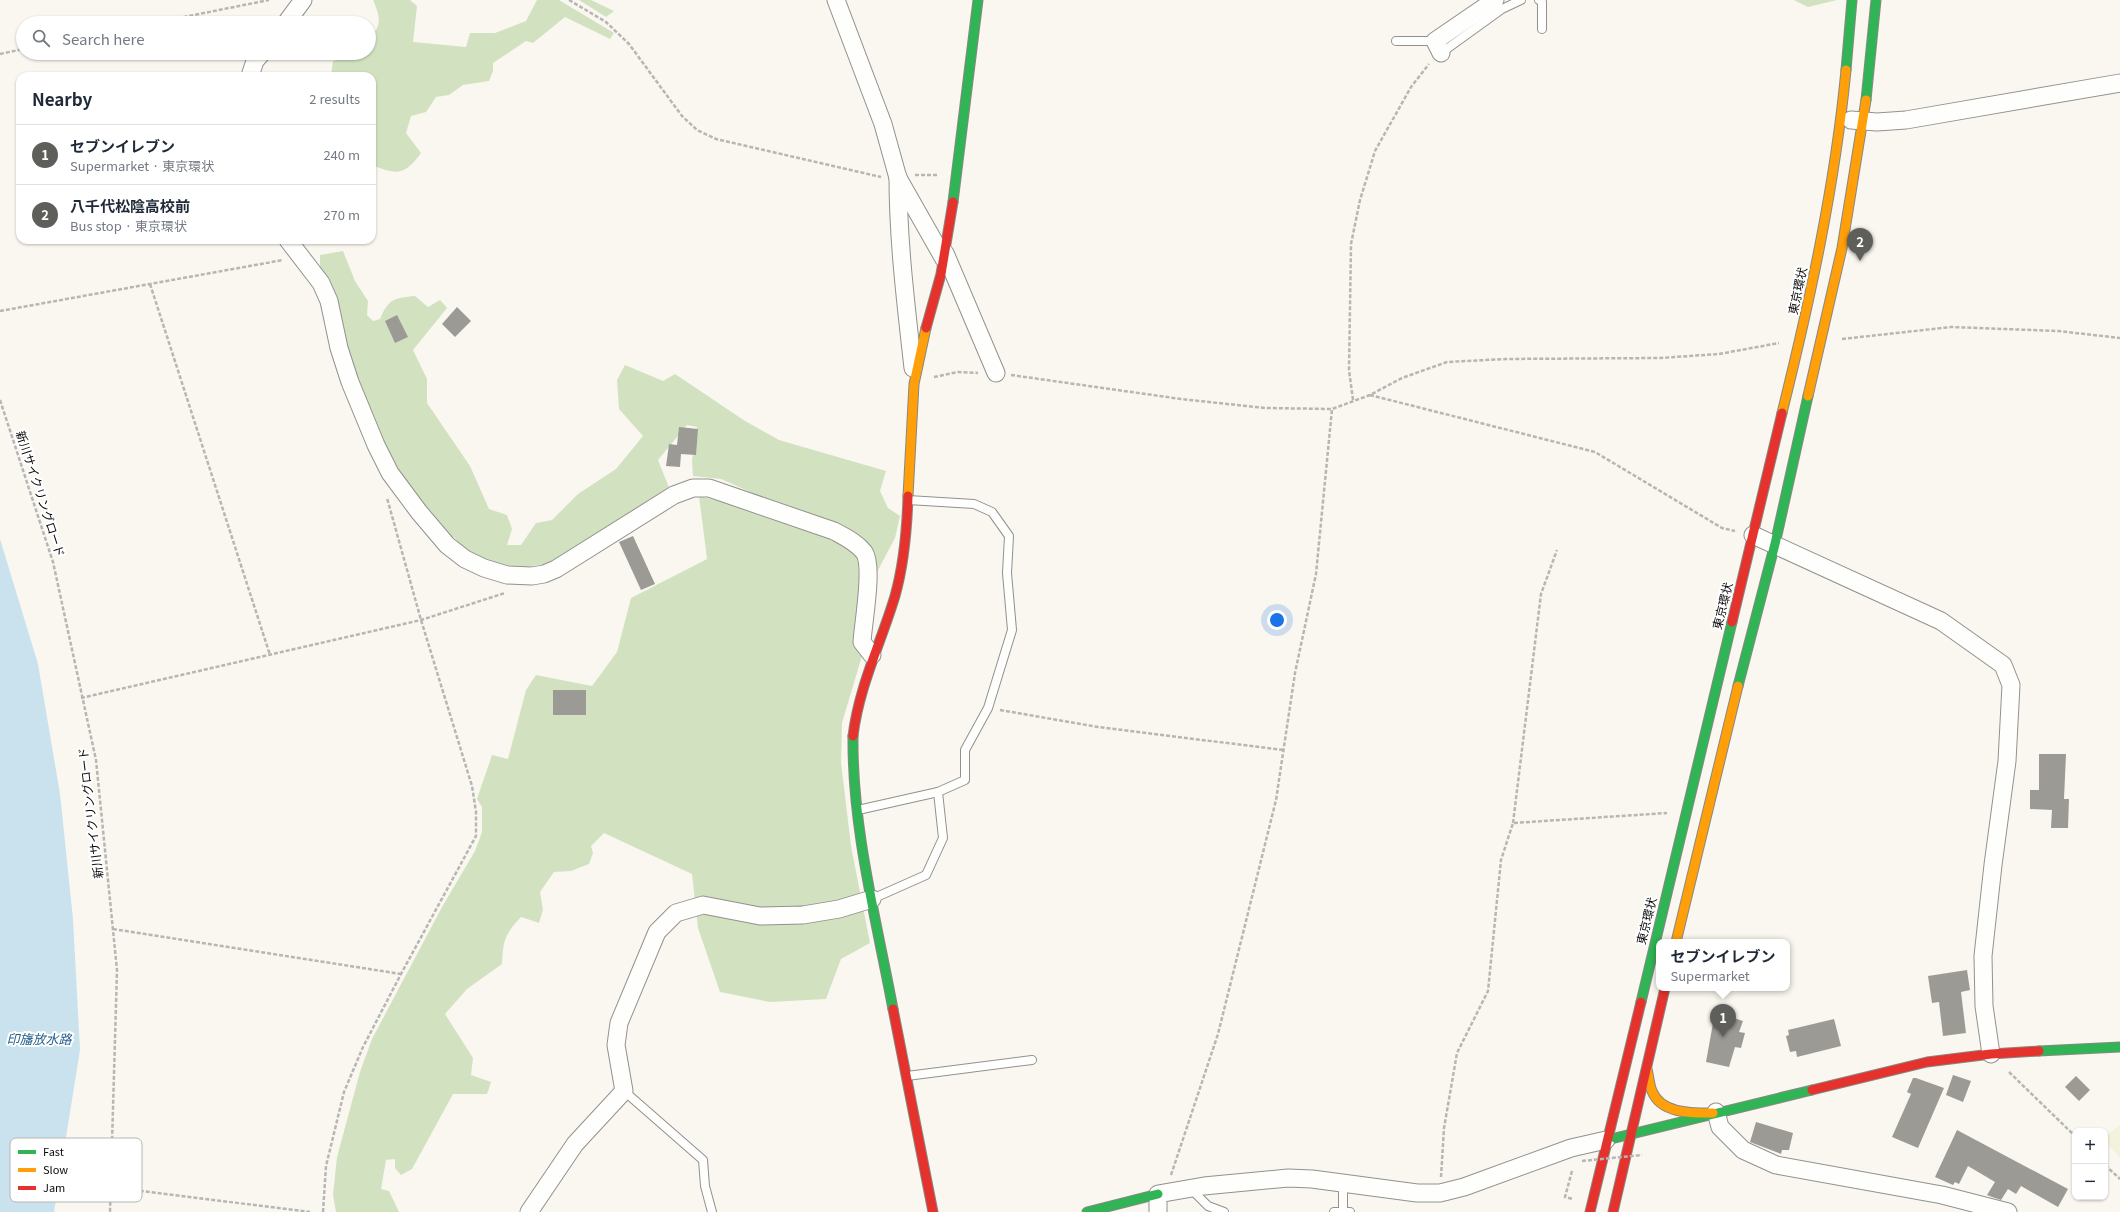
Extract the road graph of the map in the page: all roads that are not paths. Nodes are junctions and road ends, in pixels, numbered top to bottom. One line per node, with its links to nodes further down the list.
1 (303, 0): 9 (street)
2 (836, 0): 18 (street)
3 (978, 0): 20 (main road)
4 (1521, 0): 8 (lane)
5 (1538, 0): 10 (lane)
6 (1852, 0): 16 (main road, 東京環状)
7 (1876, 0): 17 (main road)
8 (1497, 3): 12 (street)
9 (291, 16)
10 (1542, 29)
11 (1396, 40): 12 (lane)
12 (1438, 47)
13 (256, 60): 14 (street)
14 (252, 72)
15 (2120, 83): 17 (street)
16 (1842, 119): 17 (street); 24 (main road, 東京環状)
17 (1864, 122): 25 (main road)
18 (898, 178): 20 (street); 22 (street)
19 (291, 244): 26 (street)
20 (944, 256): 21 (street); 22 (main road)
21 (996, 373)
22 (914, 380): 23 (main road)
23 (907, 500): 26 (main road); 27 (lane)
24 (1753, 535): 25 (street); 40 (main road, 東京環状)
25 (1775, 544): 30 (main road); 33 (street)
26 (872, 655): 28 (main road)
27 (938, 792): 28 (lane); 29 (lane)
28 (858, 810): 29 (main road)
29 (872, 900): 36 (main road); 37 (street)
30 (1677, 939)
31 (1664, 991): 35 (main road)
32 (2120, 1047): 33 (main road)
33 (1991, 1054): 38 (main road)
34 (1032, 1060): 36 (lane)
35 (1647, 1069): 38 (main road); 39 (main road)
36 (907, 1076): 46 (main road)
37 (624, 1091): 44 (street); 45 (lane)
38 (1715, 1113): 39 (main road); 54 (street)
39 (1632, 1134): 40 (main road); 53 (main road)
40 (1606, 1140): 41 (street); 52 (main road, 東京環状)
41 (1342, 1183): 42 (street); 51 (lane)
42 (1189, 1188): 43 (street); 49 (lane)
43 (1164, 1193): 47 (main road); 48 (street)
44 (529, 1212)
45 (712, 1212)
46 (933, 1212)
47 (1087, 1212)
48 (1158, 1212)
49 (1224, 1212)
50 (1334, 1212): 51 (lane)
51 (1346, 1212)
52 (1590, 1212)
53 (1613, 1212)
54 (2008, 1212)

